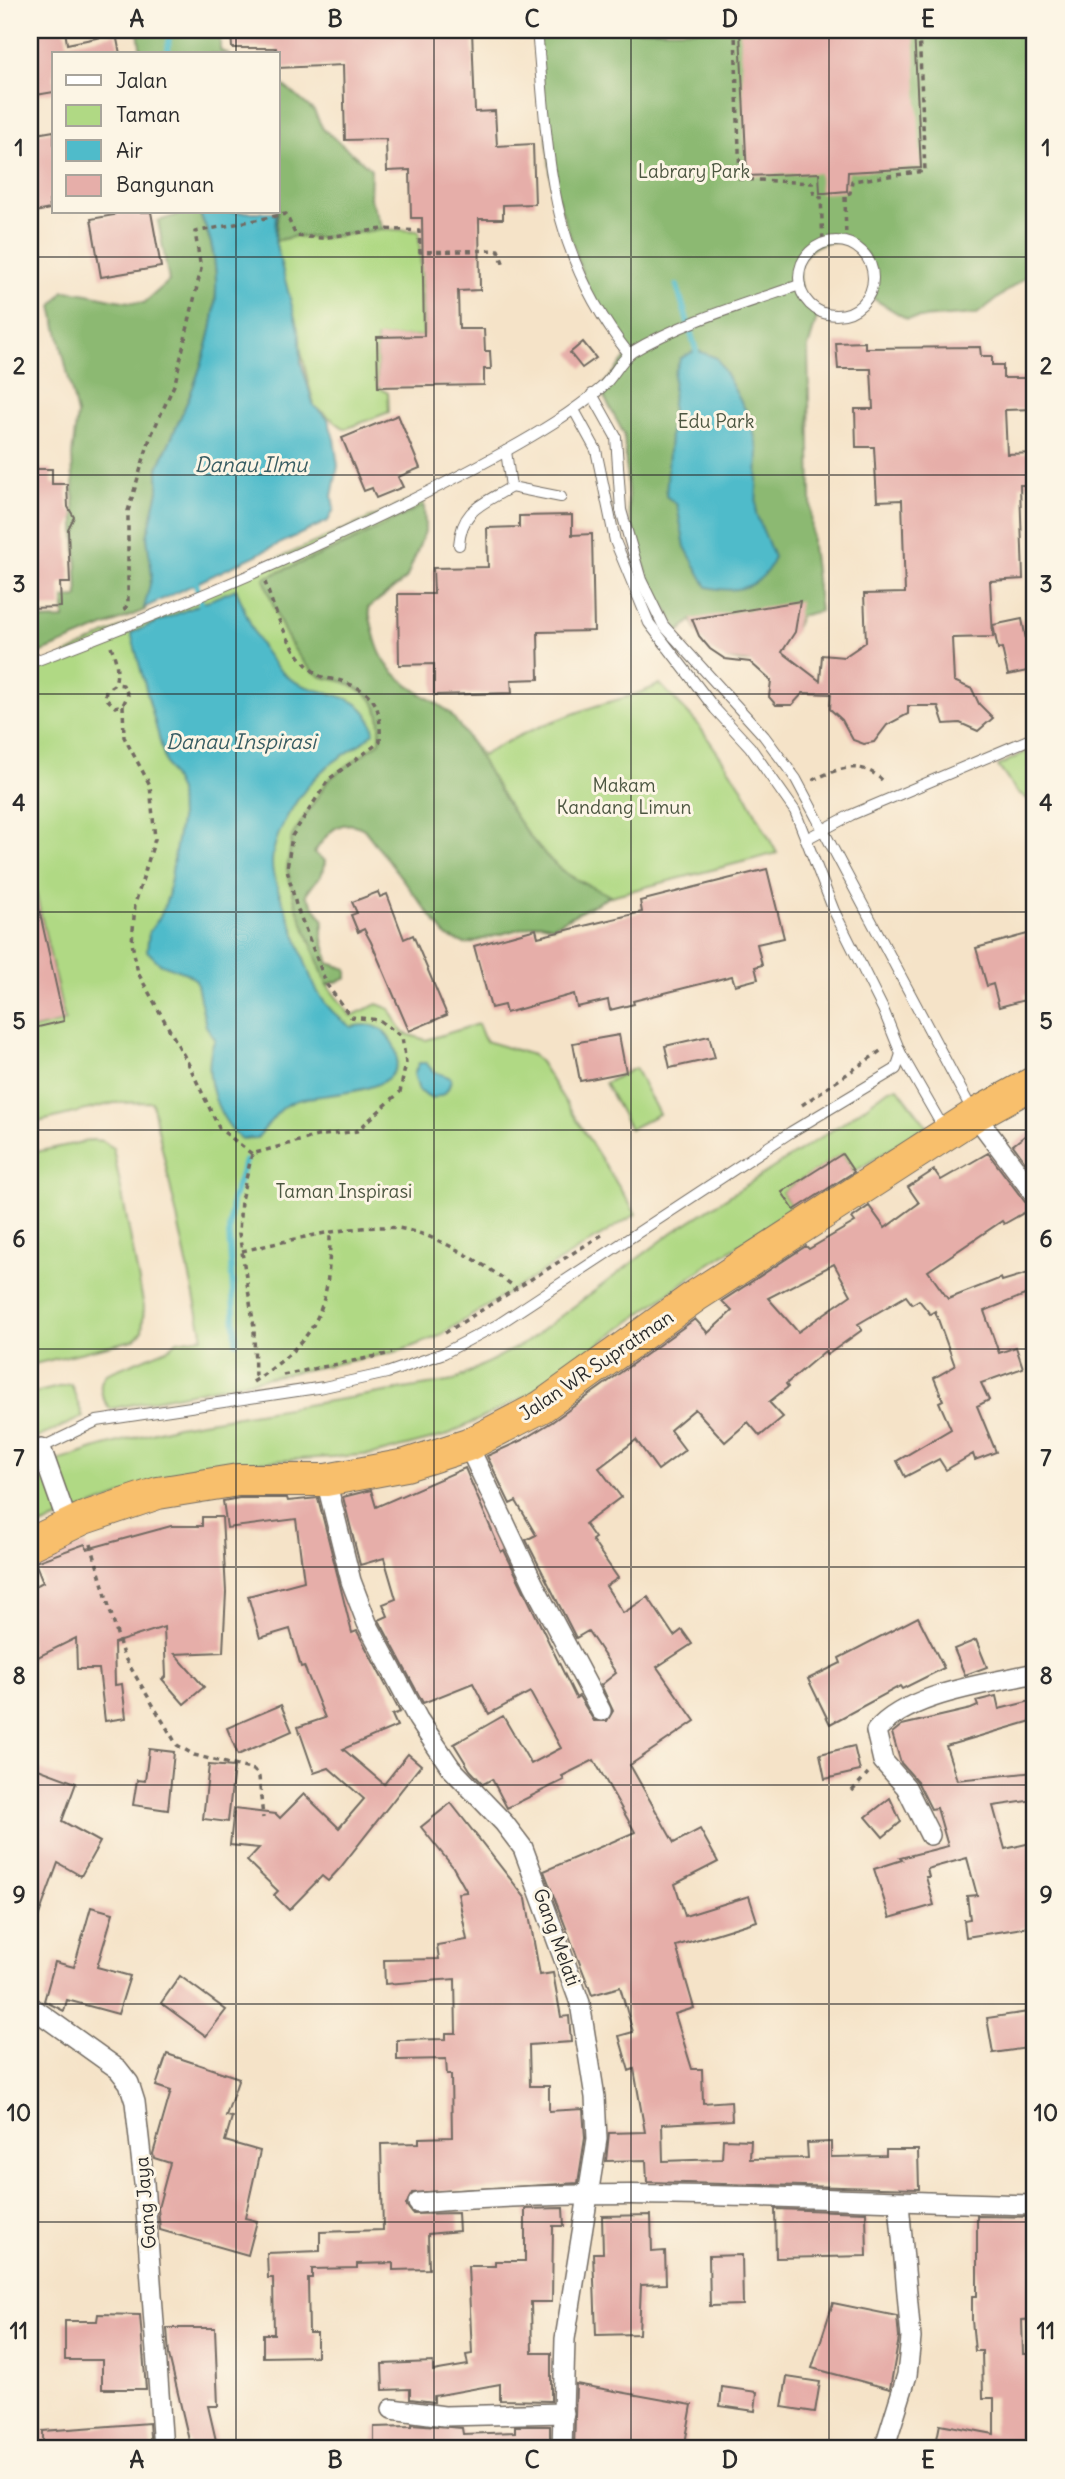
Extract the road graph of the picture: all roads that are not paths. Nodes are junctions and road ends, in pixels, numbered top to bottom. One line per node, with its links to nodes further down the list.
1 (537, 30): 3 (lane)
2 (800, 285): 2 (lane); 3 (lane)
3 (629, 354): 4 (lane)
4 (593, 394): 5 (lane); 12 (lane)
5 (574, 410): 6 (lane); 13 (lane)
6 (506, 451): 7 (lane); 10 (lane)
7 (511, 487): 8 (lane); 9 (lane)
8 (561, 497)
9 (459, 545)
10 (30, 663)
11 (1035, 737): 12 (lane)
12 (824, 829): 13 (lane); 16 (lane)
13 (806, 839): 14 (lane)
14 (901, 1054): 17 (lane); 20 (lane)
15 (1035, 1082): 16 (highway, Jalan WR Supratman)
16 (975, 1115): 17 (highway, Jalan WR Supratman); 18 (street)
17 (947, 1133): 19 (highway, Jalan WR Supratman)
18 (1035, 1195)
19 (468, 1445): 21 (highway, Jalan WR Supratman); 25 (street)
20 (36, 1451): 22 (street)
21 (326, 1480): 22 (highway, Jalan WR Supratman); 28 (street, Gang Melati)
22 (76, 1521): 23 (highway, Jalan WR Supratman)
23 (30, 1544)
24 (1035, 1673): 26 (street)
25 (601, 1711)
26 (930, 1835)
27 (30, 2006): 34 (street, Gang Jaya)
28 (586, 2195): 29 (street); 30 (street); 33 (street, Gang Melati)
29 (418, 2203)
30 (899, 2203): 31 (street); 36 (street)
31 (1035, 2205)
32 (392, 2409): 33 (street)
33 (564, 2413): 35 (street, Gang Melati)
34 (163, 2449)
35 (562, 2449)
36 (884, 2449)

